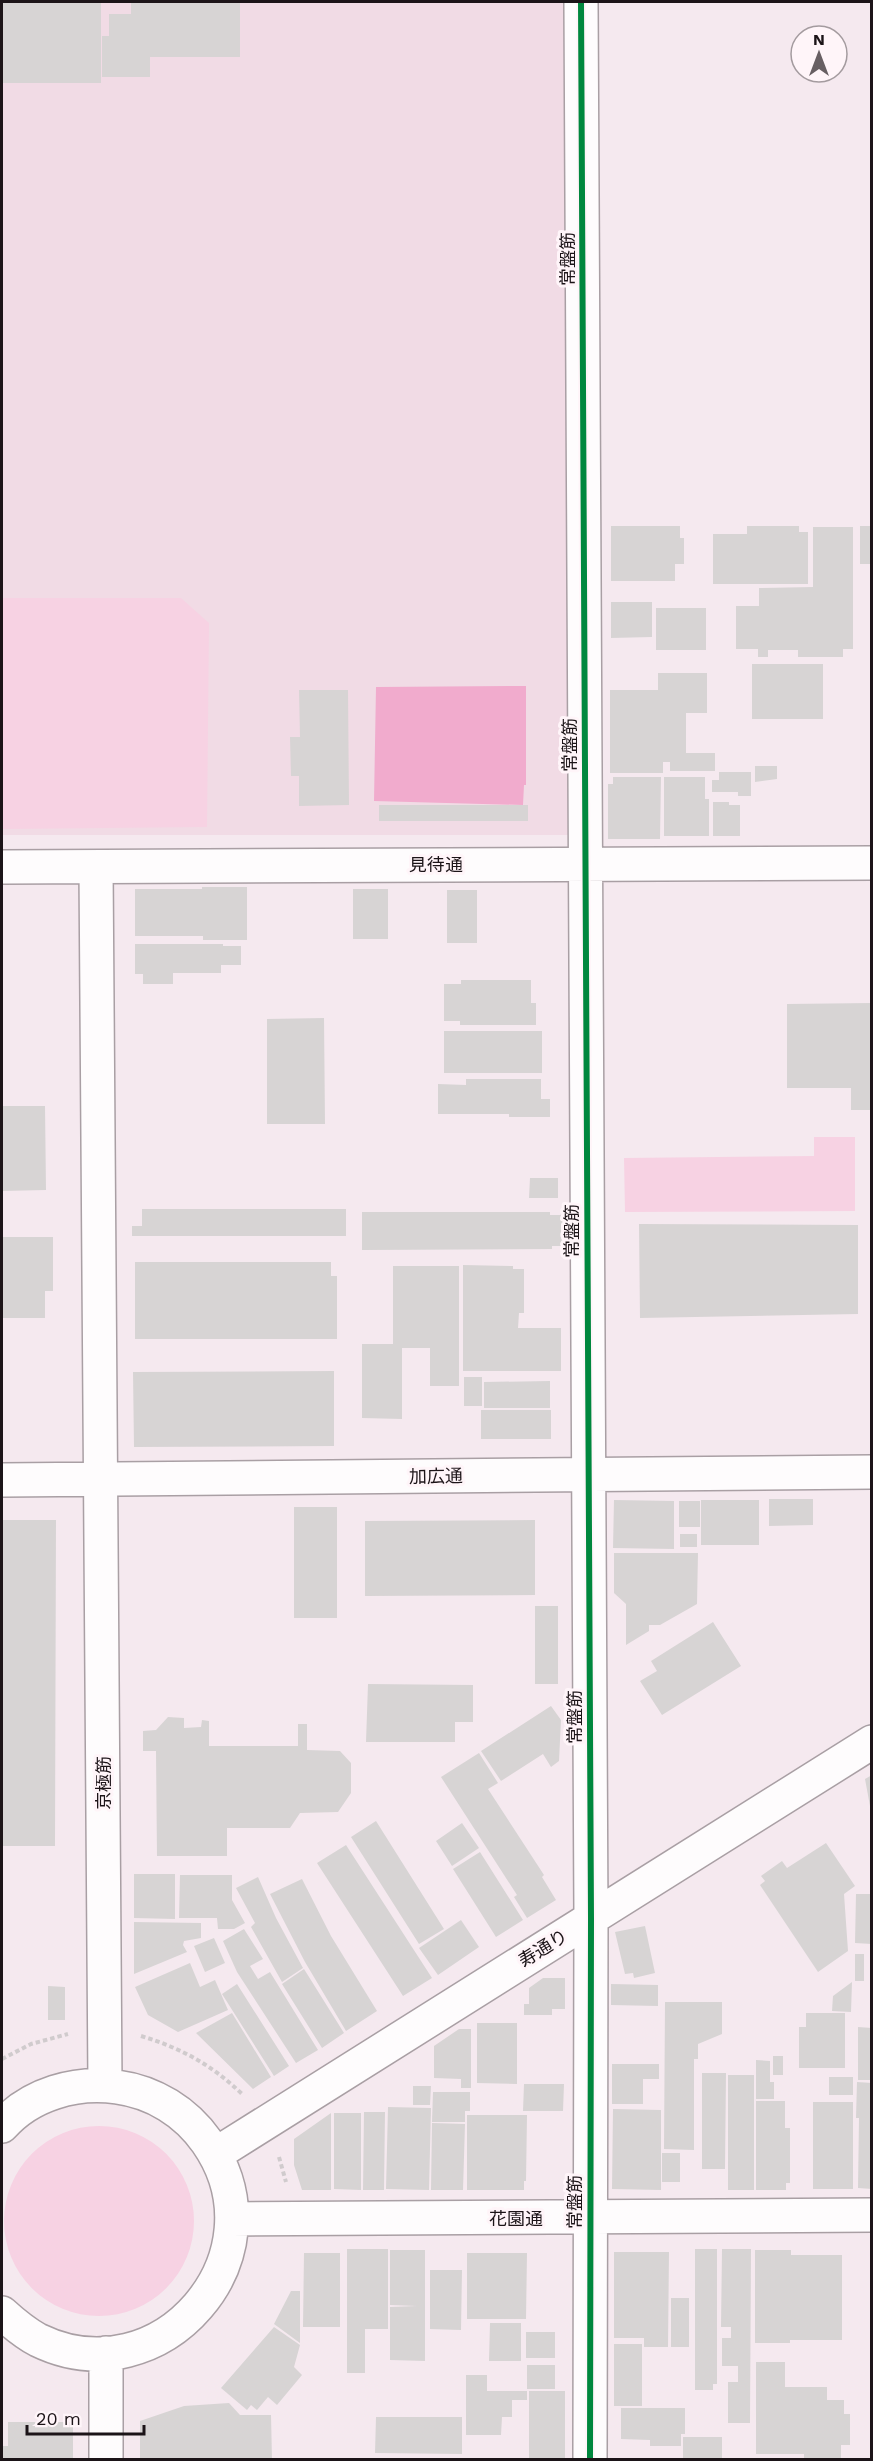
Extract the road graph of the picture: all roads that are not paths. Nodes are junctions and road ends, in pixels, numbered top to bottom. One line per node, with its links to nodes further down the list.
1 (581, 2): 2 (street, 常盤筋)
2 (585, 863): 3 (street, 見待通); 5 (street, 見待通); 7 (street, 常盤筋)
3 (872, 863)
4 (2, 867): 5 (street, 見待通)
5 (96, 867): 9 (street, 京極筋)
6 (872, 1472): 7 (street, 加広通)
7 (587, 1474): 9 (street, 加広通); 11 (street, 常盤筋)
8 (2, 1480): 9 (street, 加広通)
9 (101, 1481): 12 (street, 京極筋)
10 (872, 1742): 11 (street, 寿通り)
11 (591, 1918): 14 (street, 寿通り); 16 (street, 常盤筋)
12 (105, 2085): 13 (street); 14 (street)
13 (2, 2126)
14 (216, 2154): 17 (street)
15 (872, 2215): 16 (street, 花園通)
16 (589, 2218): 17 (street, 花園通); 21 (street, 常盤筋)
17 (233, 2219): 19 (street)
18 (2, 2313): 19 (street)
19 (106, 2353): 20 (street)
20 (106, 2460)
21 (590, 2460)

